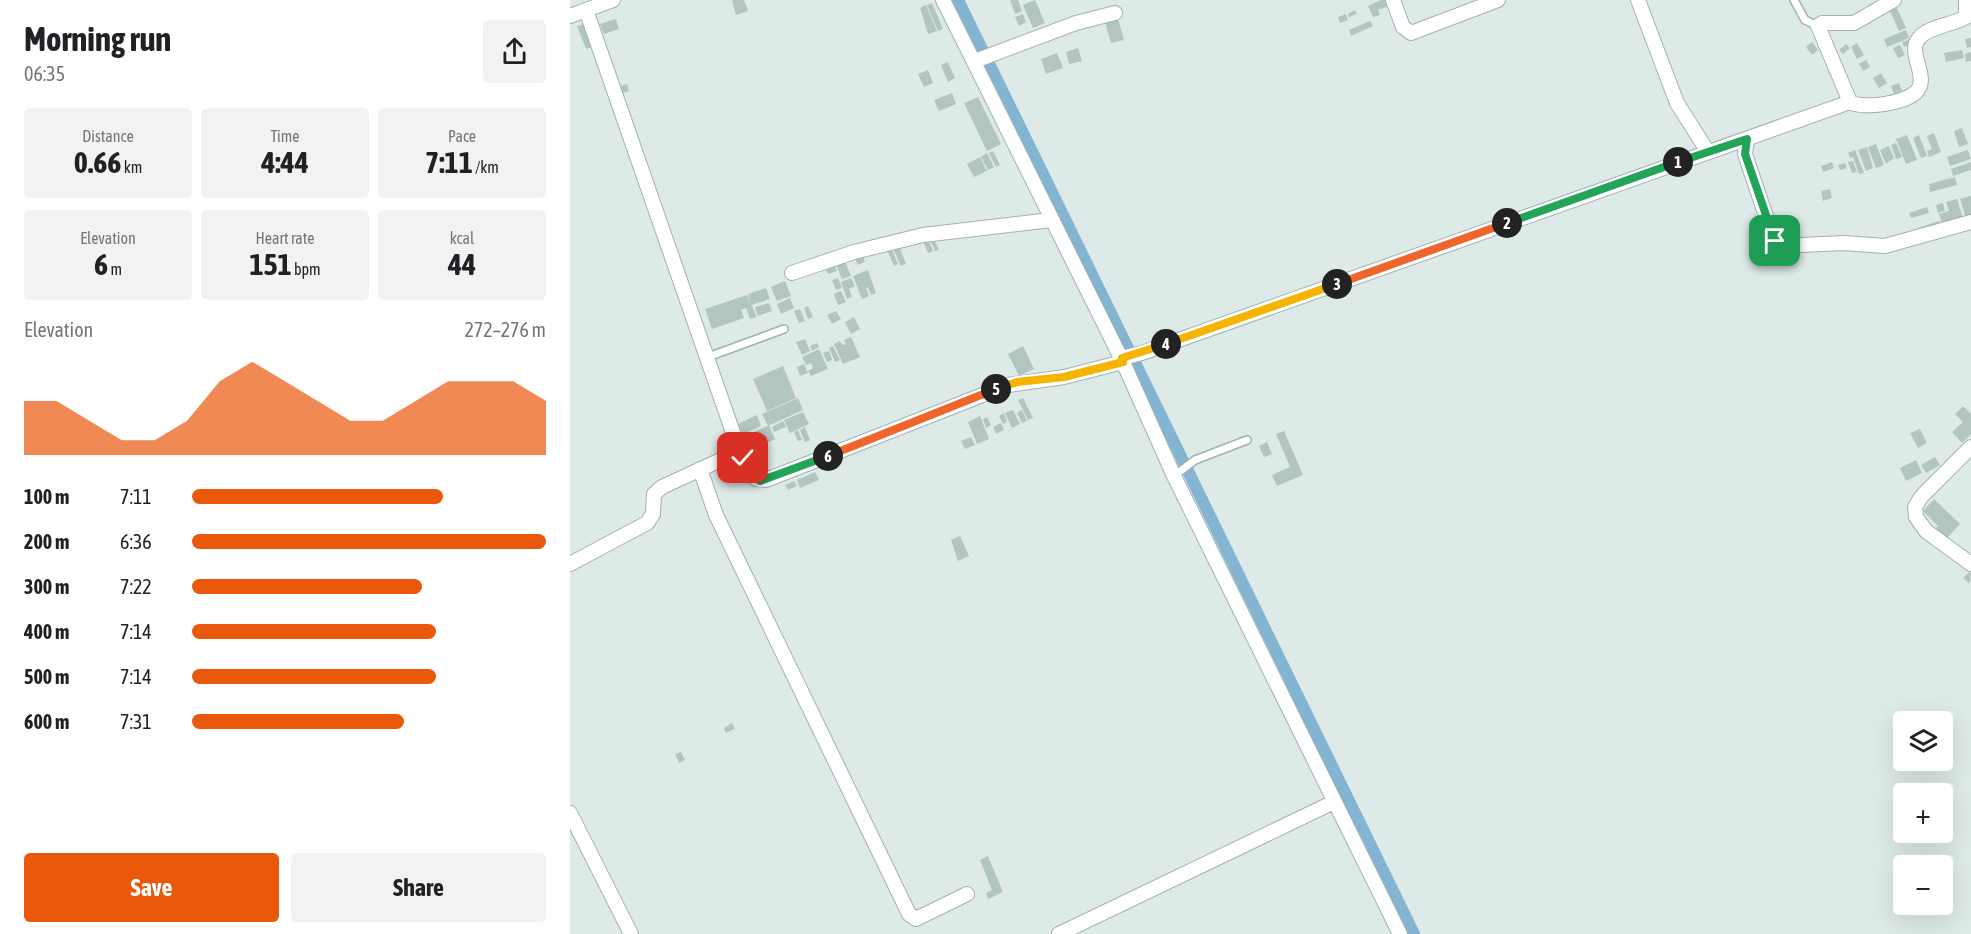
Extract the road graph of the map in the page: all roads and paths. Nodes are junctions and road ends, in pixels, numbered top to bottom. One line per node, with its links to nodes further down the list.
1 (613, 0): 9 (street)
2 (944, 0): 13 (street)
3 (1393, 0): 4 (street)
4 (1498, 0)
5 (1638, 0): 16 (street)
6 (1794, 0): 12 (lane)
7 (1894, 0): 12 (street)
8 (1966, 0): 14 (street)
9 (586, 10): 11 (street); 21 (street)
10 (1115, 13): 13 (street)
11 (570, 16)
12 (1818, 26): 14 (street)
13 (983, 58): 17 (street)
14 (1850, 102): 15 (street)
15 (1747, 139): 16 (street); 18 (street)
16 (1708, 152): 22 (street)
17 (1051, 220): 19 (street); 22 (street)
18 (1971, 222)
19 (792, 273)
20 (784, 329): 21 (lane)
21 (708, 357): 25 (street)
22 (1122, 360): 25 (street); 27 (street)
23 (1247, 440): 27 (lane)
24 (1971, 447): 29 (street)
25 (743, 454): 26 (street)
26 (700, 469): 28 (street); 32 (street)
27 (1177, 473): 30 (street)
28 (570, 564)
29 (1971, 564)
30 (1334, 802): 34 (street); 35 (street)
31 (570, 813): 33 (street)
32 (967, 894)
33 (631, 934)
34 (1059, 934)
35 (1400, 934)

